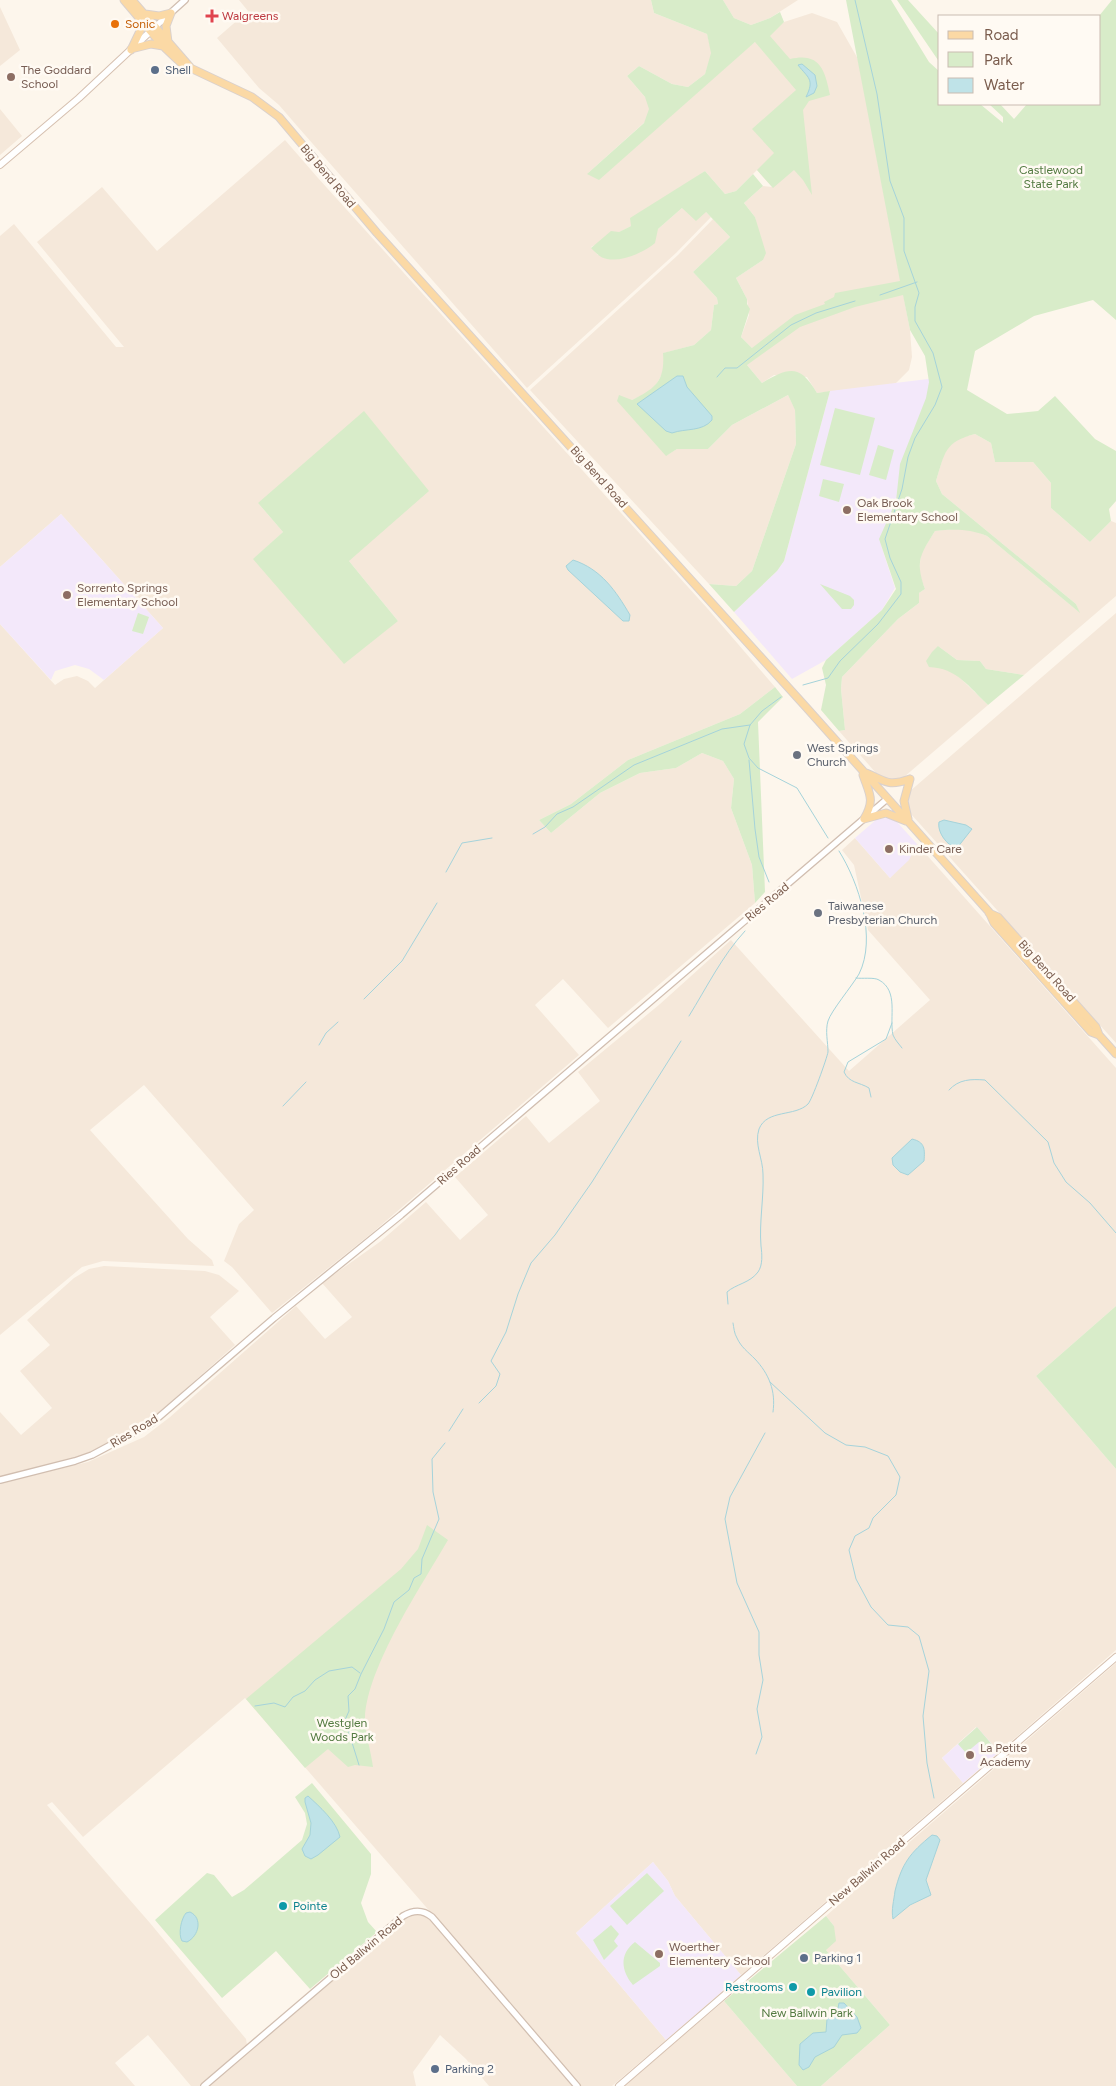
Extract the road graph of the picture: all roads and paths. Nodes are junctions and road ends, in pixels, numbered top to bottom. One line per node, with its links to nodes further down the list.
1 (124, 0): 5 (main road, Big Bend Road)
2 (132, 0): 5 (main road, Big Bend Road)
3 (185, 0): 4 (street)
4 (171, 13): 5 (main road); 6 (street); 7 (main road)
5 (141, 16): 6 (main road, Big Bend Road); 8 (main road)
6 (153, 30): 7 (main road, Big Bend Road); 8 (main road)
7 (166, 44): 8 (main road); 10 (main road, Big Bend Road)
8 (131, 50): 9 (main road)
9 (0, 165)
10 (862, 771): 11 (main road, Big Bend Road); 12 (main road); 13 (main road)
11 (887, 799): 12 (street, Ries Road); 13 (main road, Big Bend Road)
12 (864, 819): 13 (main road); 15 (street, Ries Road)
13 (910, 824): 14 (main road, Big Bend Road)
14 (1116, 1054)
15 (0, 1480)
16 (1116, 1657): 19 (main road, New Ballwin Road)
17 (204, 2086): 18 (street, Old Ballwin Road)
18 (577, 2086)
19 (619, 2086)

